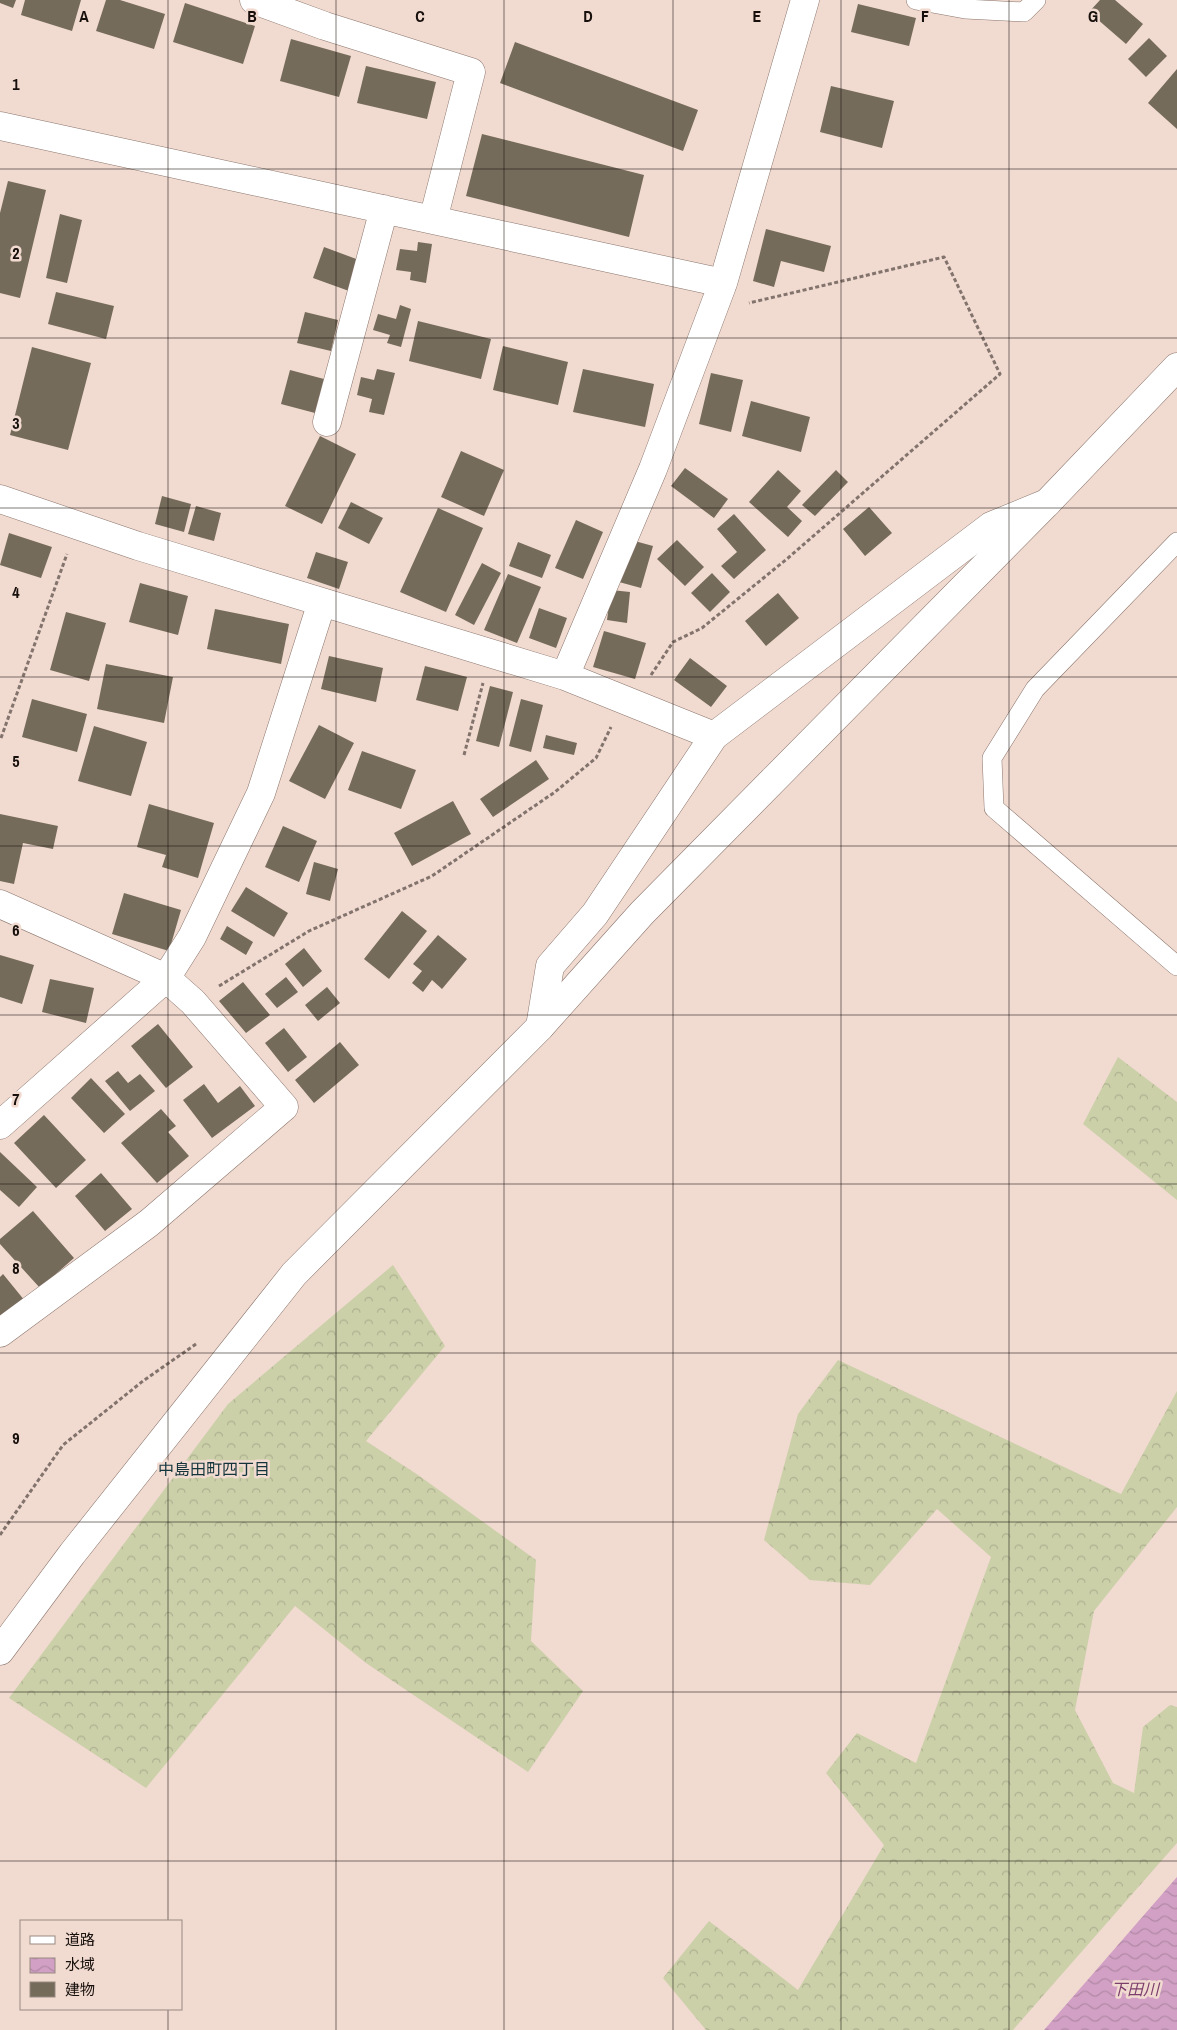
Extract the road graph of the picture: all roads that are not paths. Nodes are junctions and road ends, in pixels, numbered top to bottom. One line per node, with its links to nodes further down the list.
1 (254, 0): 7 (street)
2 (805, 0): 8 (street)
3 (916, 0): 4 (lane)
4 (1036, 0)
5 (0, 126): 6 (street)
6 (384, 209): 7 (street); 10 (street)
7 (433, 220): 8 (street)
8 (723, 283): 15 (street)
9 (1177, 367): 12 (street)
10 (327, 422)
11 (0, 499): 14 (street)
12 (1047, 503): 16 (street); 20 (street)
13 (1177, 542): 18 (lane)
14 (322, 602): 15 (street); 19 (street)
15 (566, 676): 16 (street)
16 (714, 736): 20 (street)
17 (0, 904): 19 (street)
18 (1177, 966)
19 (166, 978): 21 (street); 23 (street)
20 (540, 1027): 24 (street)
21 (12, 1100): 22 (street)
22 (0, 1125)
23 (0, 1333)
24 (0, 1651)

